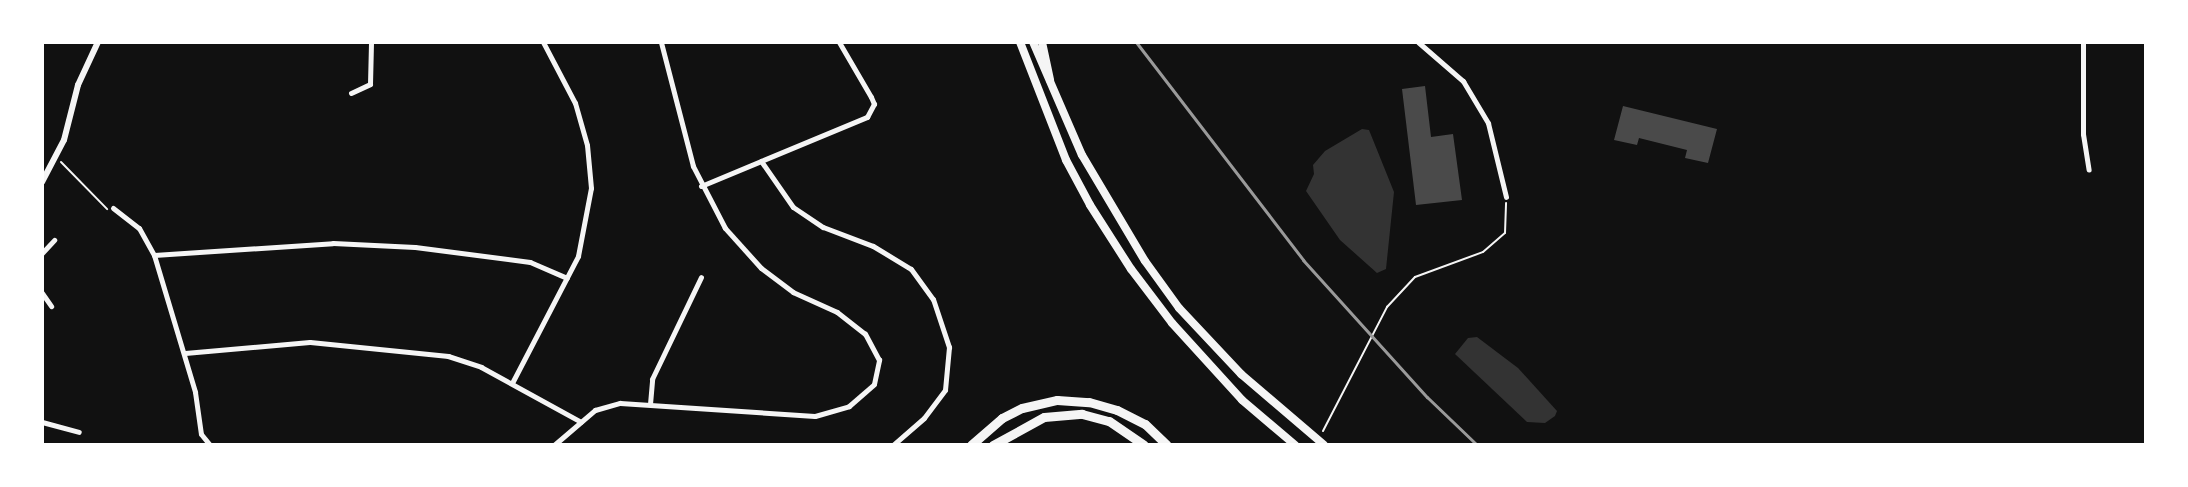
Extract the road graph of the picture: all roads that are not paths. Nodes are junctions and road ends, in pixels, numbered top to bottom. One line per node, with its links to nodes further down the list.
1 (98, 42): 15 (street)
2 (371, 42): 12 (street)
3 (543, 42): 23 (street)
4 (661, 42): 16 (street)
5 (840, 42): 13 (street)
6 (1020, 42): 39 (highway)
7 (1033, 42): 11 (highway)
8 (1042, 42): 11 (highway)
9 (1418, 42): 17 (street)
10 (2083, 42): 14 (street)
11 (1051, 89): 40 (highway)
12 (351, 93)
13 (761, 161): 16 (street); 34 (street)
14 (2089, 171)
15 (42, 182)
16 (701, 186): 28 (street)
17 (1506, 197)
18 (112, 208): 21 (street)
19 (54, 240): 20 (street)
20 (42, 254)
21 (154, 255): 23 (street); 26 (street)
22 (701, 277): 28 (street)
23 (567, 278): 27 (street)
24 (42, 293): 25 (street)
25 (51, 306)
26 (185, 353): 27 (street); 32 (street)
27 (512, 383): 30 (street)
28 (650, 404): 30 (street)
29 (42, 422): 31 (street)
30 (581, 423): 33 (street)
31 (79, 432)
32 (210, 445)
33 (554, 445)
34 (892, 445)
35 (971, 445): 38 (highway)
36 (993, 445): 37 (highway)
37 (1144, 445)
38 (1167, 445)
39 (1295, 445)
40 (1324, 445)

